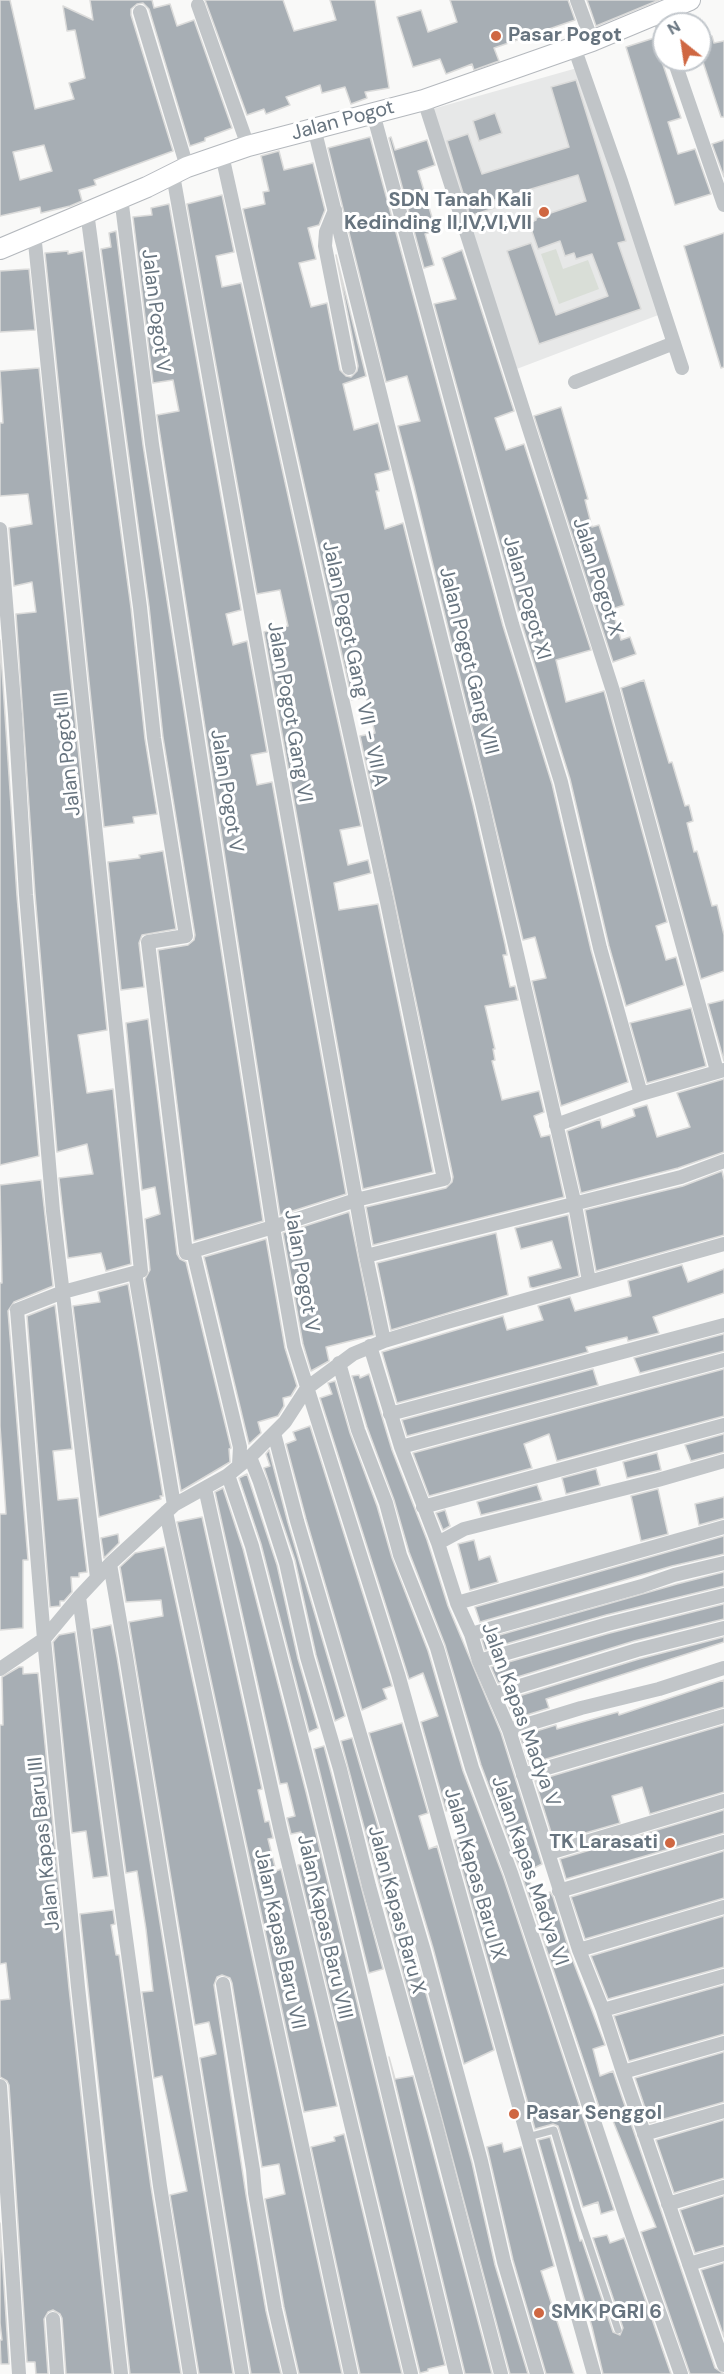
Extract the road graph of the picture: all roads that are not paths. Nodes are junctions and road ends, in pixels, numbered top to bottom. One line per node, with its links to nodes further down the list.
1 (577, 0): 7 (street)
2 (690, 0): 5 (street, Jalan Pogot)
3 (198, 4): 12 (street)
4 (140, 12): 14 (street, Jalan Pogot Gang VI)
5 (674, 12)
6 (652, 25): 7 (street, Jalan Pogot)
7 (583, 44): 9 (street, Jalan Pogot); 21 (street)
8 (678, 72): 16 (street)
9 (424, 100): 10 (street, Jalan Pogot); 26 (street, Jalan Pogot X)
10 (373, 113): 11 (street, Jalan Pogot); 27 (street, Jalan Pogot XI)
11 (314, 128): 12 (street, Jalan Pogot); 17 (street, Jalan Pogot Gang VIII)
12 (248, 146): 13 (street, Jalan Pogot)
13 (222, 155): 14 (street, Jalan Pogot); 30 (street, Jalan Pogot Gang VII - VII A)
14 (180, 171): 15 (street, Jalan Pogot); 30 (street, Jalan Pogot Gang VI)
15 (121, 197): 18 (street, Jalan Pogot); 32 (street, Jalan Pogot V)
16 (724, 205)
17 (335, 210): 22 (street); 28 (street, Jalan Pogot Gang VIII)
18 (87, 212): 19 (street, Jalan Pogot); 34 (street)
19 (34, 233): 20 (street, Jalan Pogot); 36 (street, Jalan Pogot III)
20 (0, 249)
21 (674, 343): 23 (street); 24 (street)
22 (349, 368)
23 (682, 368)
24 (575, 382)
25 (0, 529): 38 (street)
26 (720, 1070): 27 (street)
27 (641, 1094): 28 (street)
28 (556, 1125): 31 (street, Jalan Pogot Gang VIII)
29 (724, 1161): 31 (street)
30 (356, 1200): 32 (street); 35 (street, Jalan Pogot Gang VI)
31 (575, 1205): 35 (street); 37 (street, Jalan Pogot Gang VIII)
32 (273, 1227): 34 (street); 44 (street, Jalan Pogot V)
33 (724, 1244): 37 (street)
34 (193, 1251): 50 (street)
35 (366, 1256): 40 (street, Jalan Pogot Gang VI)
36 (138, 1272): 38 (street); 53 (street, Jalan Pogot III)
37 (589, 1281): 40 (street)
38 (63, 1292): 58 (street); 64 (street, Jalan Kapas Baru III)
39 (724, 1325): 45 (street)
40 (384, 1341): 41 (street)
41 (370, 1346): 43 (street); 45 (street, Jalan Kapas Madya V)
42 (724, 1359): 48 (street)
43 (339, 1363): 44 (street); 107 (street, Jalan Kapas Madya VI)
44 (307, 1388): 47 (street); 86 (street, Jalan Kapas Baru IX)
45 (390, 1414): 48 (street, Jalan Kapas Madya V)
46 (724, 1425): 52 (street)
47 (274, 1433): 50 (street); 105 (street)
48 (401, 1447): 52 (street, Jalan Kapas Madya V)
49 (724, 1461): 55 (street)
50 (239, 1466): 51 (street); 103 (street); 104 (street, Jalan Kapas Baru X)
51 (206, 1488): 53 (street); 102 (street, Jalan Kapas Baru VIII)
52 (423, 1507): 55 (street, Jalan Kapas Madya V)
53 (170, 1508): 57 (street); 101 (street, Jalan Kapas Baru VII)
54 (724, 1527): 61 (street)
55 (438, 1543): 61 (street, Jalan Kapas Madya V)
56 (724, 1563): 63 (street)
57 (110, 1564): 58 (street); 99 (street)
58 (97, 1578): 60 (street)
59 (724, 1595): 65 (street)
60 (78, 1597): 64 (street); 98 (street)
61 (457, 1603): 63 (street, Jalan Kapas Madya V)
62 (724, 1628): 68 (street)
63 (471, 1634): 65 (street, Jalan Kapas Madya V)
64 (44, 1639): 67 (street); 97 (street, Jalan Kapas Baru III)
65 (479, 1660): 68 (street, Jalan Kapas Madya V)
66 (724, 1668): 70 (street)
67 (0, 1669)
68 (494, 1694): 70 (street, Jalan Kapas Madya V)
69 (724, 1716): 71 (street)
70 (508, 1730): 71 (street, Jalan Kapas Madya V)
71 (523, 1775): 74 (street, Jalan Kapas Madya V)
72 (724, 1802): 74 (street)
73 (724, 1842): 75 (street)
74 (549, 1853): 75 (street, Jalan Kapas Madya V)
75 (559, 1891): 77 (street, Jalan Kapas Madya V)
76 (724, 1906): 77 (street)
77 (579, 1950): 80 (street, Jalan Kapas Madya V)
78 (724, 1976): 80 (street)
79 (223, 1984): 100 (street)
80 (603, 2010): 82 (street, Jalan Kapas Madya V)
81 (724, 2043): 82 (street)
82 (623, 2072): 85 (street, Jalan Kapas Madya V)
83 (0, 2086): 95 (street)
84 (724, 2110): 85 (street)
85 (644, 2134): 88 (street, Jalan Kapas Madya V)
86 (528, 2137): 92 (lane); 106 (street, Jalan Kapas Baru IX)
87 (724, 2187): 88 (street)
88 (668, 2204): 90 (street, Jalan Kapas Madya V)
89 (724, 2254): 90 (street)
90 (689, 2264): 93 (street, Jalan Kapas Madya V)
91 (52, 2319): 96 (street)
92 (618, 2330)
93 (719, 2334): 94 (street, Jalan Kapas Madya V)
94 (724, 2365)
95 (19, 2374)
96 (57, 2374)
97 (121, 2374)
98 (190, 2374)
99 (242, 2374)
100 (290, 2374)
101 (351, 2374)
102 (411, 2374)
103 (456, 2374)
104 (501, 2374)
105 (537, 2374)
106 (594, 2374)
107 (681, 2374)

